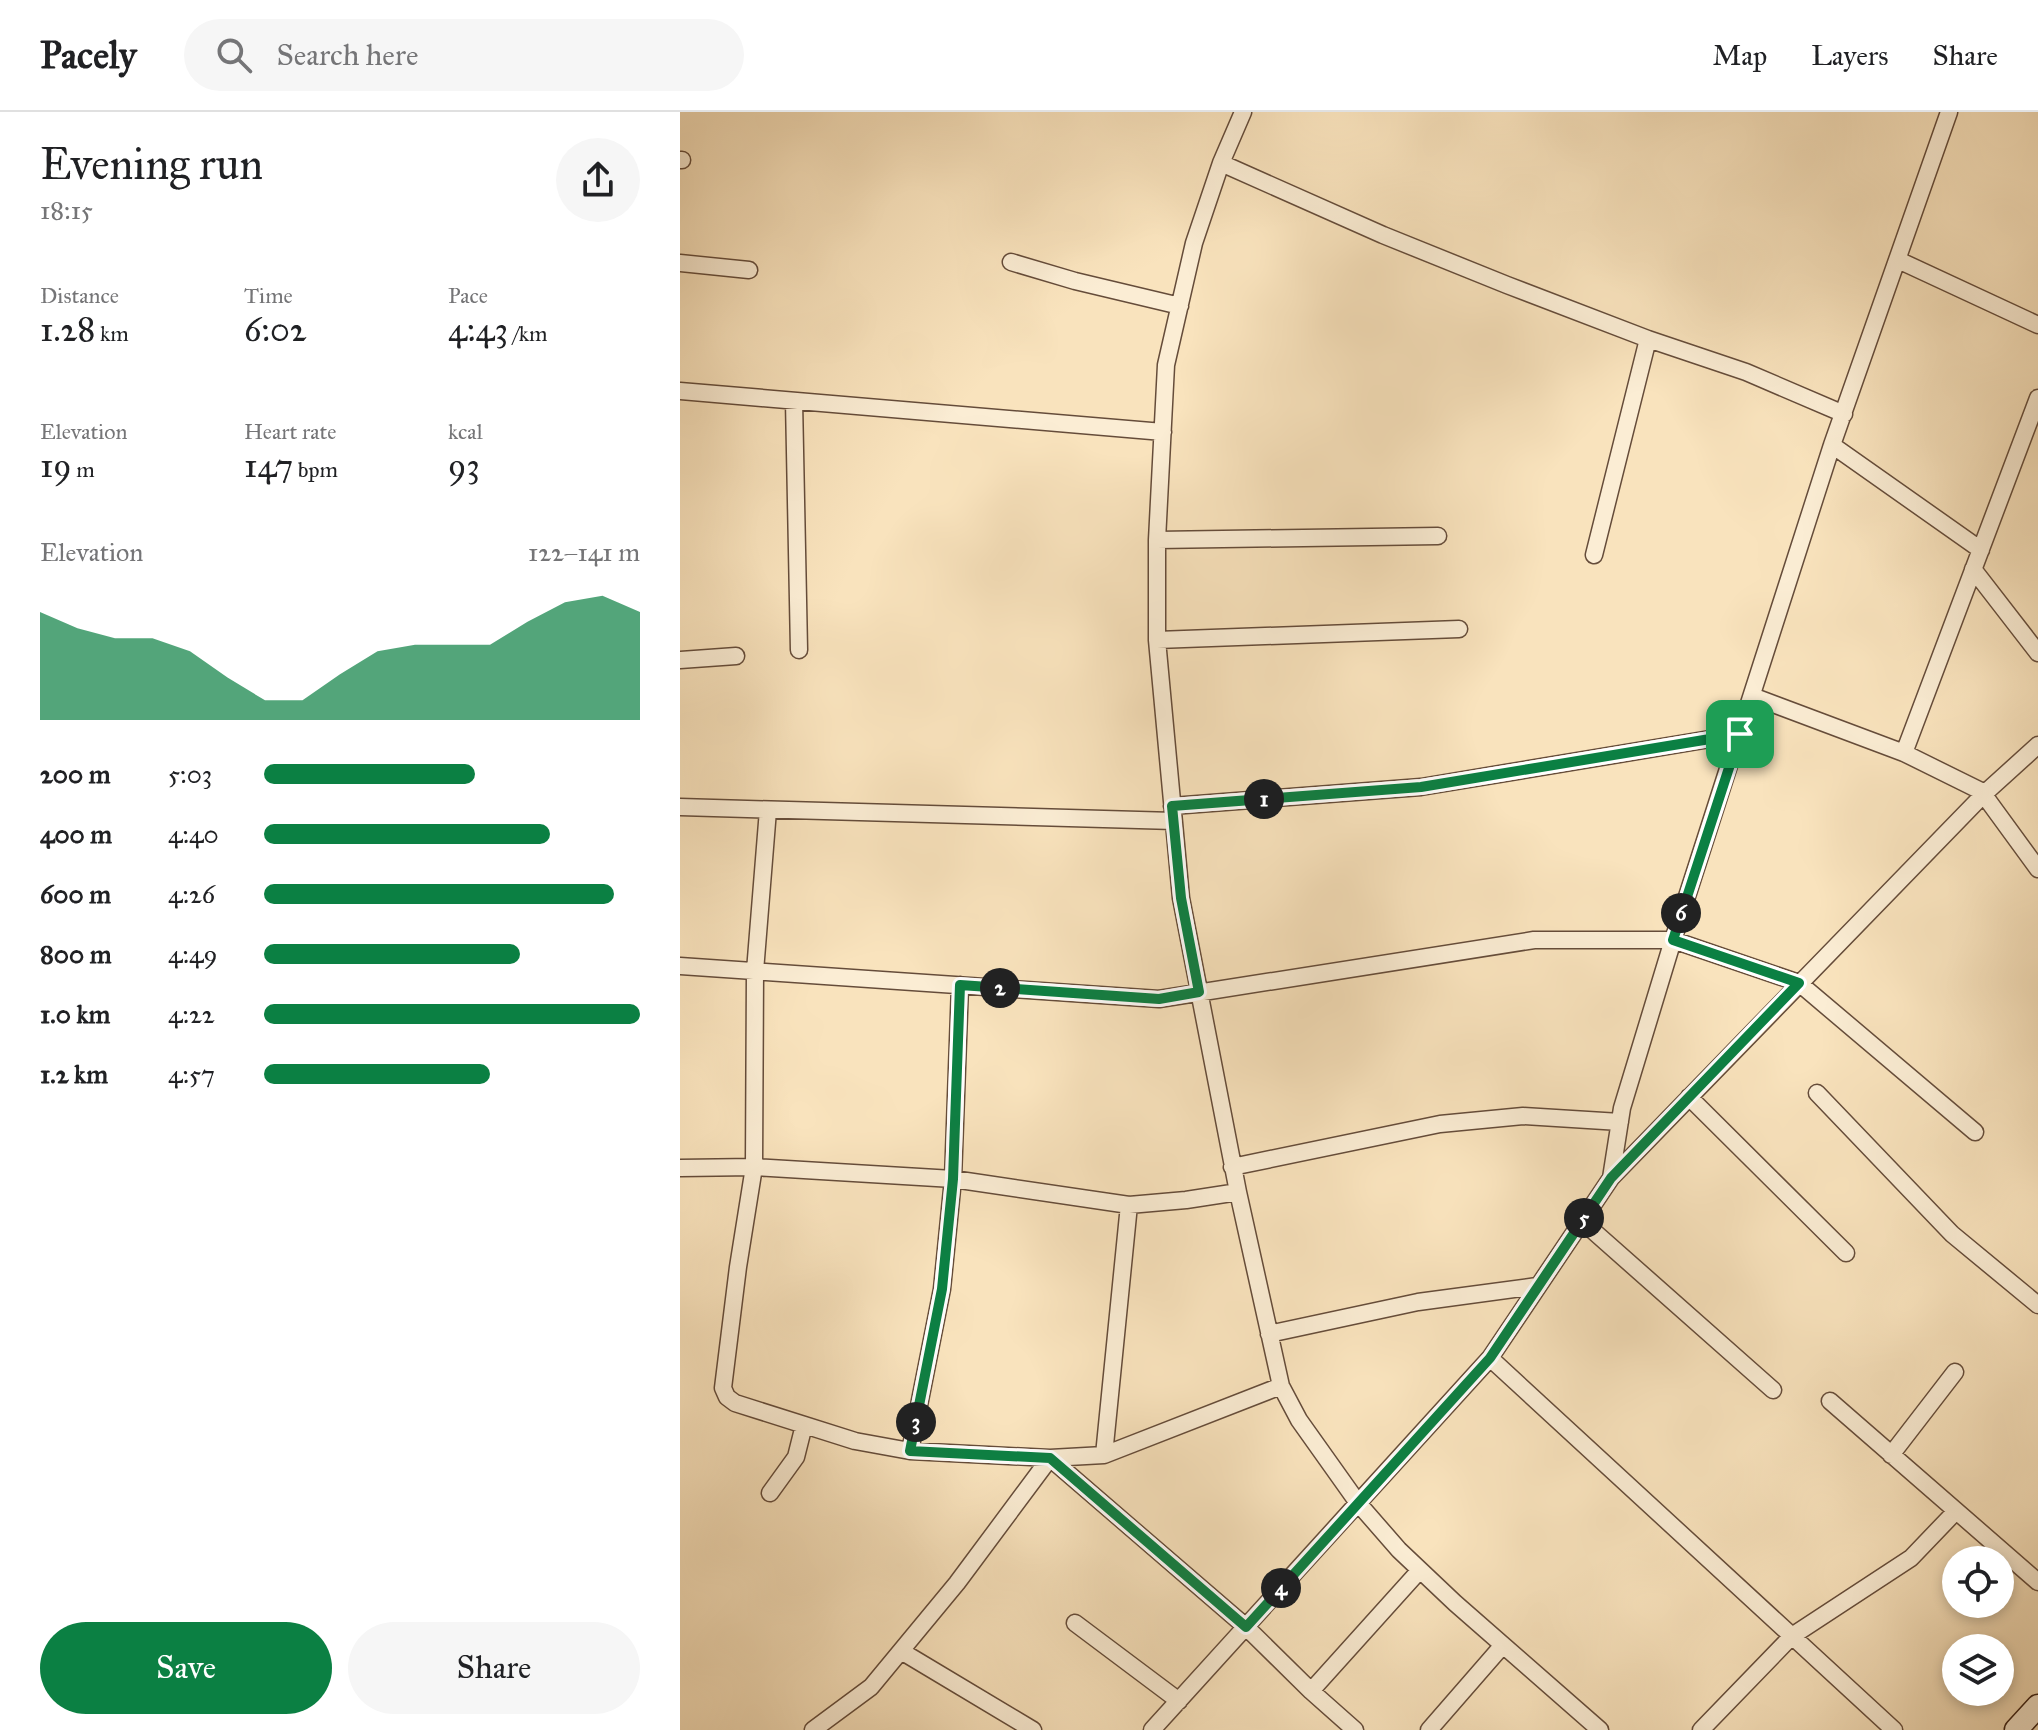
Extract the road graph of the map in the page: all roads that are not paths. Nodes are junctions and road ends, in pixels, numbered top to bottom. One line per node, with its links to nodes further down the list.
1 (1243, 112): 3 (street)
2 (1949, 112): 4 (street)
3 (1221, 163): 8 (street); 10 (street)
4 (1898, 260): 9 (street); 14 (street)
5 (1011, 262): 8 (street)
6 (680, 263): 7 (street)
7 (749, 270)
8 (1180, 306): 15 (street)
9 (2038, 325)
10 (1648, 339): 14 (street); 20 (street)
11 (680, 391): 13 (street)
12 (2038, 398): 19 (street)
13 (794, 401): 15 (street); 24 (street)
14 (1844, 414): 16 (street)
15 (1163, 432): 18 (street)
16 (1832, 445): 19 (street); 28 (street)
17 (1438, 536): 18 (street)
18 (1157, 540): 23 (street)
19 (1981, 550): 21 (street)
20 (1594, 555)
21 (1973, 569): 25 (street); 31 (street)
22 (1459, 629): 23 (street)
23 (1157, 640): 35 (street)
24 (799, 650)
25 (2038, 653)
26 (736, 656): 27 (street)
27 (680, 660)
28 (1752, 696): 29 (street); 31 (street)
29 (1740, 734): 35 (street); 37 (street)
30 (2038, 745): 32 (street)
31 (1904, 753): 32 (street)
32 (1984, 794): 36 (street); 40 (street)
33 (680, 807): 34 (street)
34 (768, 810): 35 (street); 39 (street)
35 (1173, 813): 42 (street)
36 (2038, 869)
37 (1673, 940): 40 (street); 42 (street); 45 (street)
38 (680, 966): 39 (street)
39 (755, 971): 41 (street); 47 (street)
40 (1799, 983): 44 (street); 46 (street)
41 (960, 985): 42 (street); 51 (street)
42 (1199, 992): 48 (street)
43 (1817, 1093): 57 (street)
44 (1689, 1097): 50 (street); 55 (street)
45 (1620, 1122): 48 (street); 50 (street)
46 (1975, 1132)
47 (754, 1167): 49 (street); 51 (street); 64 (street)
48 (1232, 1167): 52 (street)
49 (680, 1168)
50 (1611, 1178): 54 (street)
51 (953, 1179): 53 (street); 65 (street)
52 (1238, 1192): 53 (street); 58 (street)
53 (1129, 1205): 66 (street)
54 (1582, 1221): 56 (street); 62 (street)
55 (1846, 1253)
56 (1537, 1286): 58 (street); 59 (street)
57 (2038, 1305)
58 (1269, 1334): 61 (street)
59 (1490, 1358): 70 (street); 76 (street)
60 (1955, 1372): 67 (street)
61 (1281, 1386): 66 (street); 70 (street)
62 (1773, 1390)
63 (1830, 1401): 67 (street)
64 (804, 1425): 65 (street); 69 (street)
65 (910, 1451): 68 (street)
66 (1104, 1455): 68 (street)
67 (1891, 1455): 71 (street)
68 (1050, 1458): 75 (street); 78 (street)
69 (770, 1493)
70 (1358, 1503): 72 (street); 75 (street)
71 (1956, 1511): 73 (street); 76 (street)
72 (1420, 1570): 77 (street); 79 (street)
73 (2038, 1582)
74 (1075, 1623): 80 (street)
75 (1246, 1627): 79 (street); 80 (street)
76 (1792, 1636): 88 (street); 89 (street)
77 (1503, 1645): 86 (street); 87 (street)
78 (901, 1651): 82 (street); 83 (street)
79 (1311, 1691): 85 (street)
80 (1179, 1701): 84 (street)
81 (2038, 1706): 90 (main road)
82 (813, 1730)
83 (1033, 1730)
84 (1152, 1730)
85 (1355, 1730)
86 (1429, 1730)
87 (1600, 1730)
88 (1701, 1730)
89 (1894, 1730)
90 (2016, 1730)

